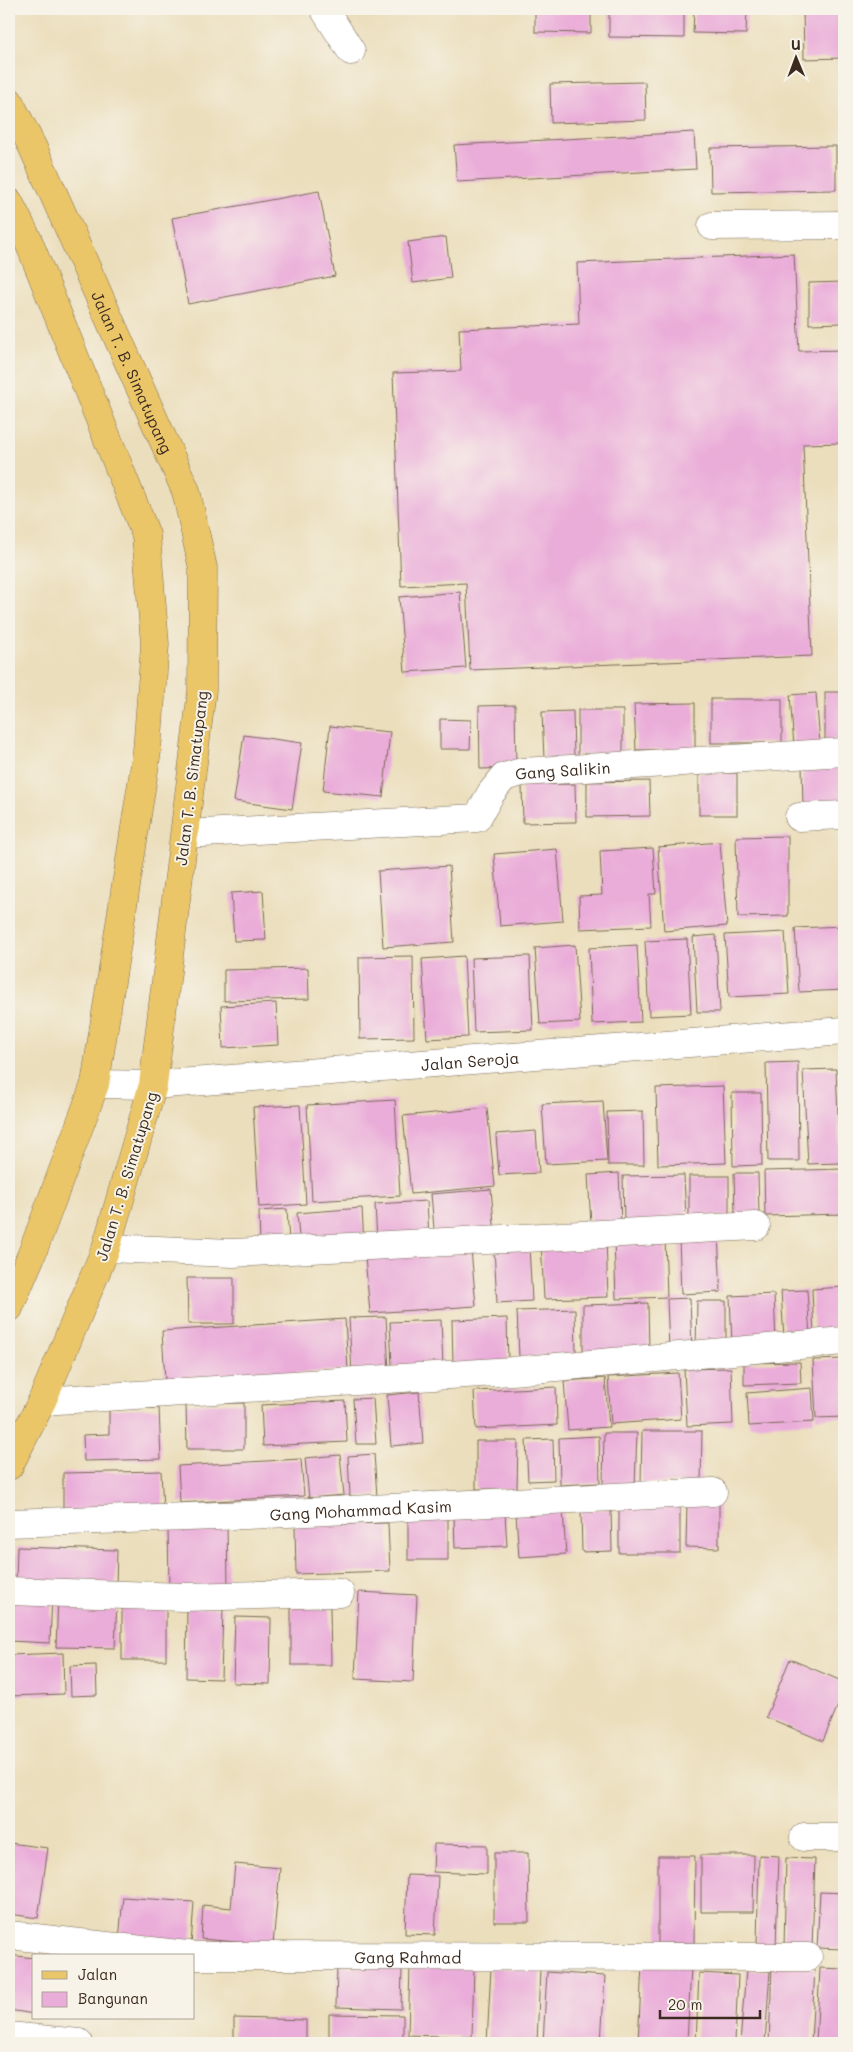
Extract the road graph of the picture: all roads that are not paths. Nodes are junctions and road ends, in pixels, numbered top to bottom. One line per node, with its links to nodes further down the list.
1 (324, 9): 2 (street)
2 (351, 51)
3 (9, 101): 5 (main road, Jalan T. B. Simatupang)
4 (9, 202): 8 (main road)
5 (64, 220): 8 (main road); 12 (main road, Jalan T. B. Simatupang)
6 (844, 225): 7 (street)
7 (712, 226)
8 (28, 240): 14 (main road)
9 (844, 752): 12 (street, Gang Salikin)
10 (844, 815): 11 (street)
11 (799, 817)
12 (185, 834): 15 (main road, Jalan T. B. Simatupang)
13 (844, 1031): 15 (street, Jalan Seroja)
14 (95, 1084): 15 (street, Jalan Seroja); 18 (main road)
15 (154, 1085): 17 (main road, Jalan T. B. Simatupang)
16 (756, 1226): 17 (street)
17 (106, 1248): 20 (main road, Jalan T. B. Simatupang)
18 (9, 1308)
19 (844, 1341): 20 (street)
20 (42, 1401): 21 (main road, Jalan T. B. Simatupang)
21 (9, 1466)
22 (713, 1492): 23 (street, Gang Mohammad Kasim)
23 (9, 1523)
24 (9, 1591): 25 (street)
25 (340, 1593)
26 (804, 1837): 27 (street)
27 (844, 1837)
28 (9, 1935): 29 (street, Gang Rahmad)
29 (178, 1954)
30 (195, 1956): 31 (street, Gang Rahmad)
31 (808, 1957)
32 (9, 2036): 33 (street)
33 (79, 2043)

